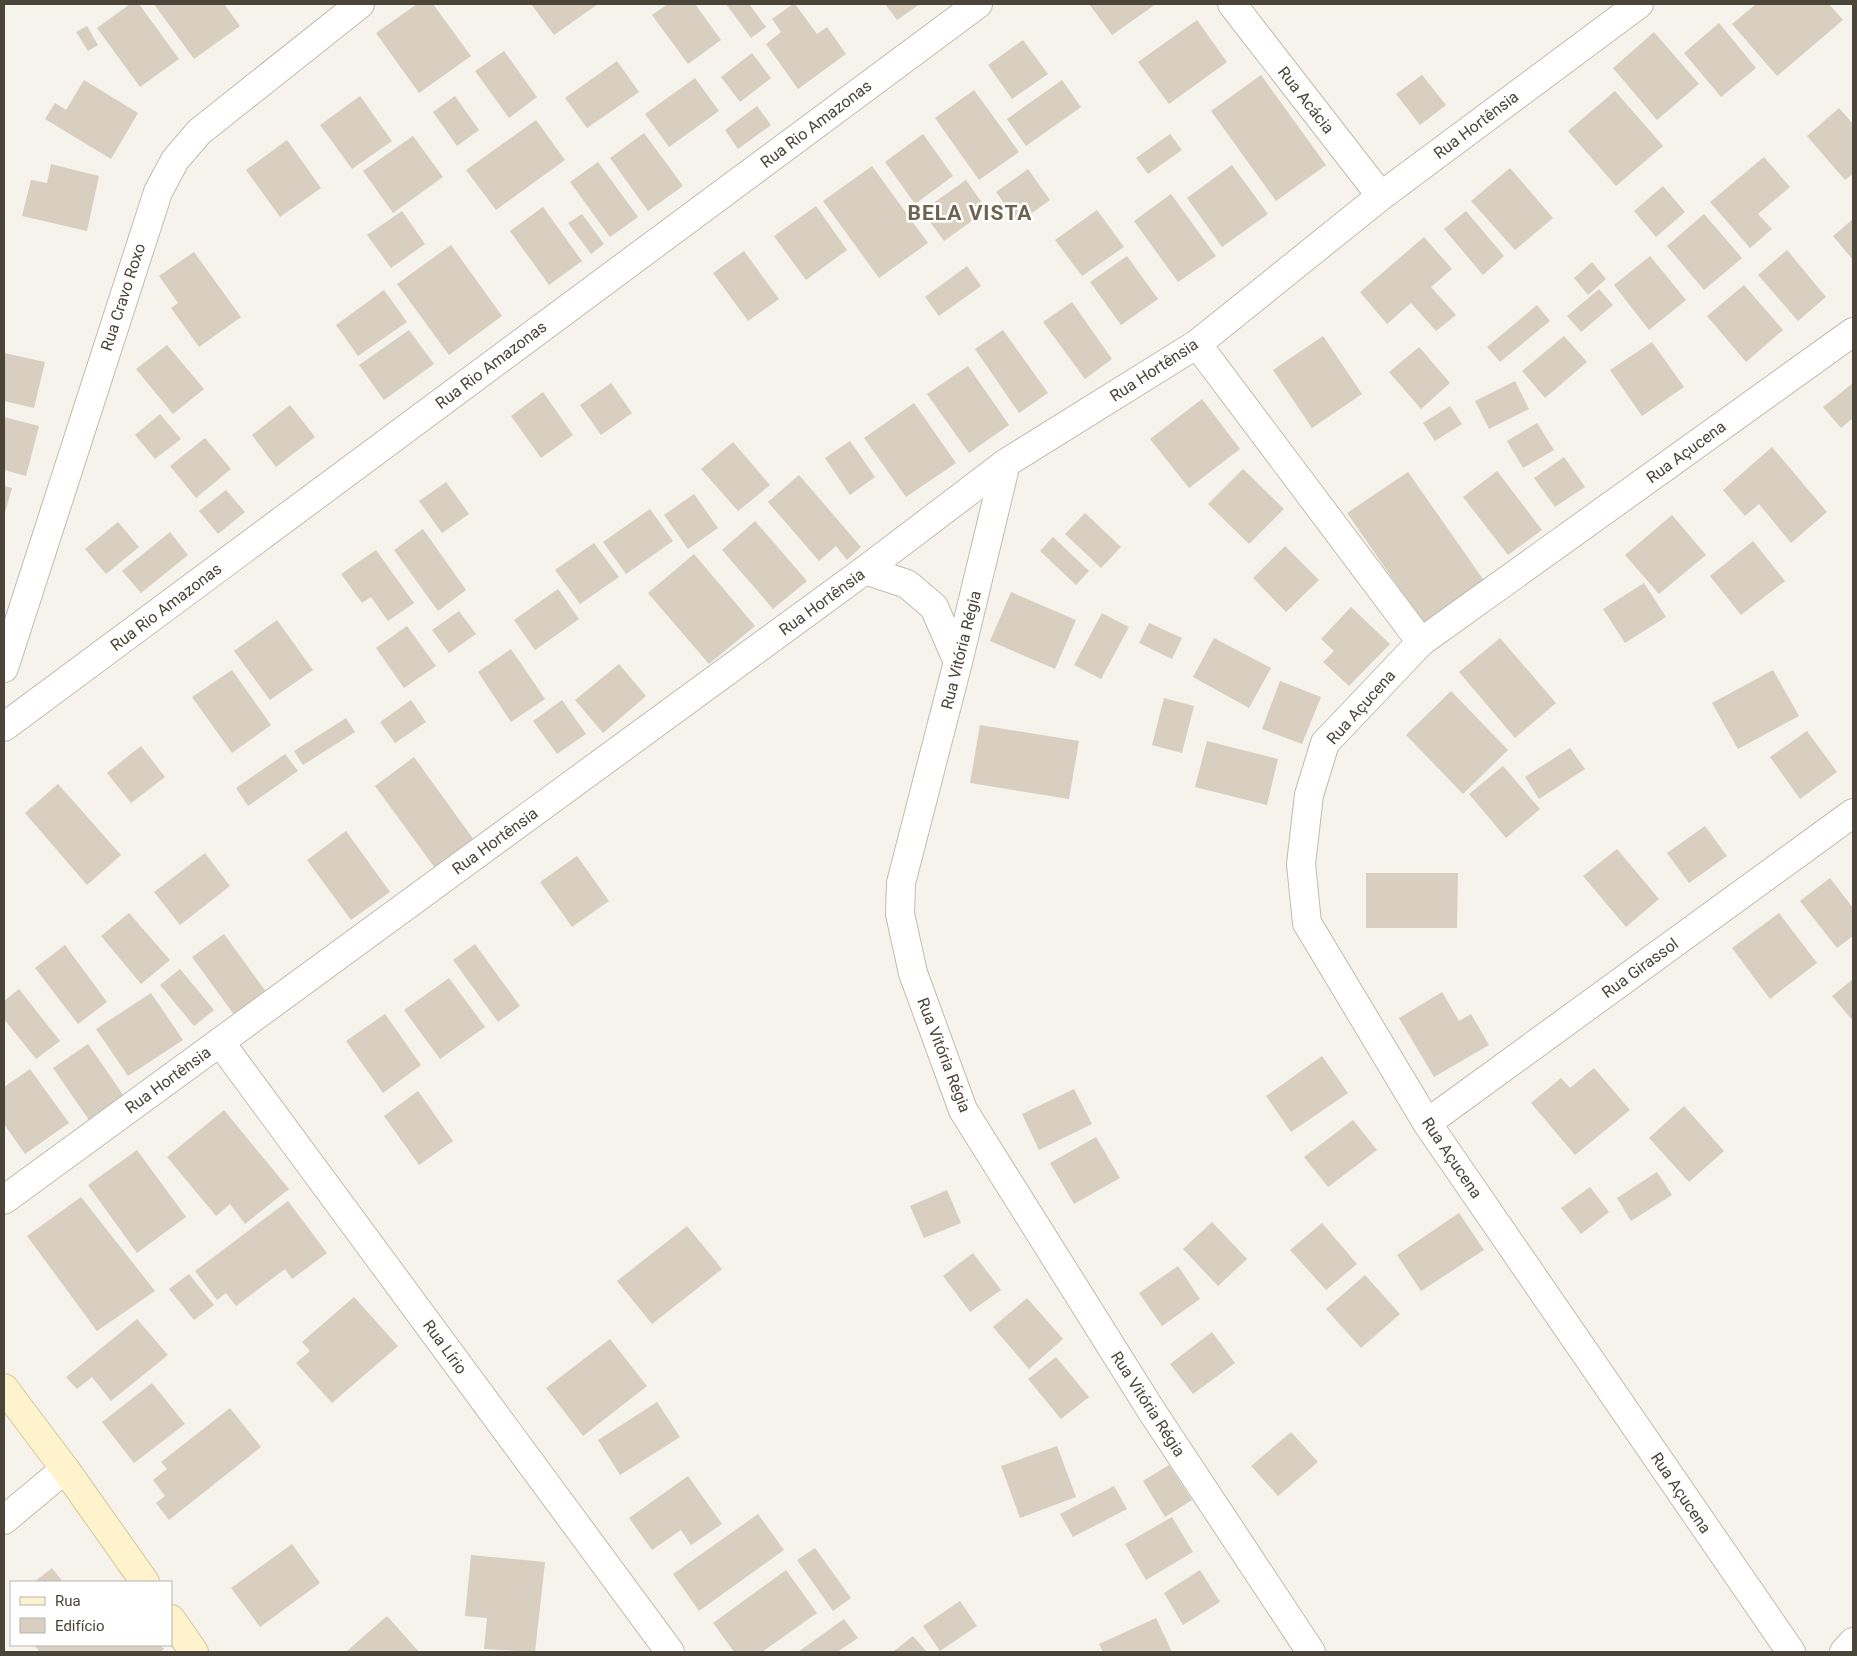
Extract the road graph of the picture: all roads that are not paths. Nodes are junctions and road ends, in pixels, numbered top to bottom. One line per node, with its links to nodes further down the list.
1 (360, 4): 12 (street, Rua Cravo Roxo)
2 (978, 4): 13 (street, Rua Rio Amazonas)
3 (1232, 4): 5 (street, Rua Acácia)
4 (1639, 4): 5 (street, Rua Hortênsia)
5 (1380, 196): 7 (street, Rua Hortênsia)
6 (1853, 332): 10 (street, Rua Açucena)
7 (1197, 344): 8 (street, Rua Hortênsia); 10 (street)
8 (1006, 463): 9 (street, Rua Hortênsia); 11 (street, Rua Vitória Régia)
9 (865, 570): 11 (street); 15 (street, Rua Hortênsia)
10 (1420, 642): 16 (street, Rua Açucena)
11 (958, 662): 26 (street, Rua Vitória Régia)
12 (4, 668)
13 (4, 727)
14 (1853, 813): 16 (street, Rua Girassol)
15 (220, 1042): 17 (street, Rua Hortênsia); 25 (street, Rua Lírio)
16 (1427, 1123): 27 (street, Rua Açucena)
17 (4, 1200)
18 (4, 1388): 19 (street)
19 (65, 1469): 20 (street); 21 (street)
20 (4, 1520)
21 (144, 1581)
22 (172, 1620): 24 (street)
23 (1853, 1642): 28 (street)
24 (194, 1652)
25 (670, 1652)
26 (1310, 1652)
27 (1790, 1652)
28 (1844, 1652)

